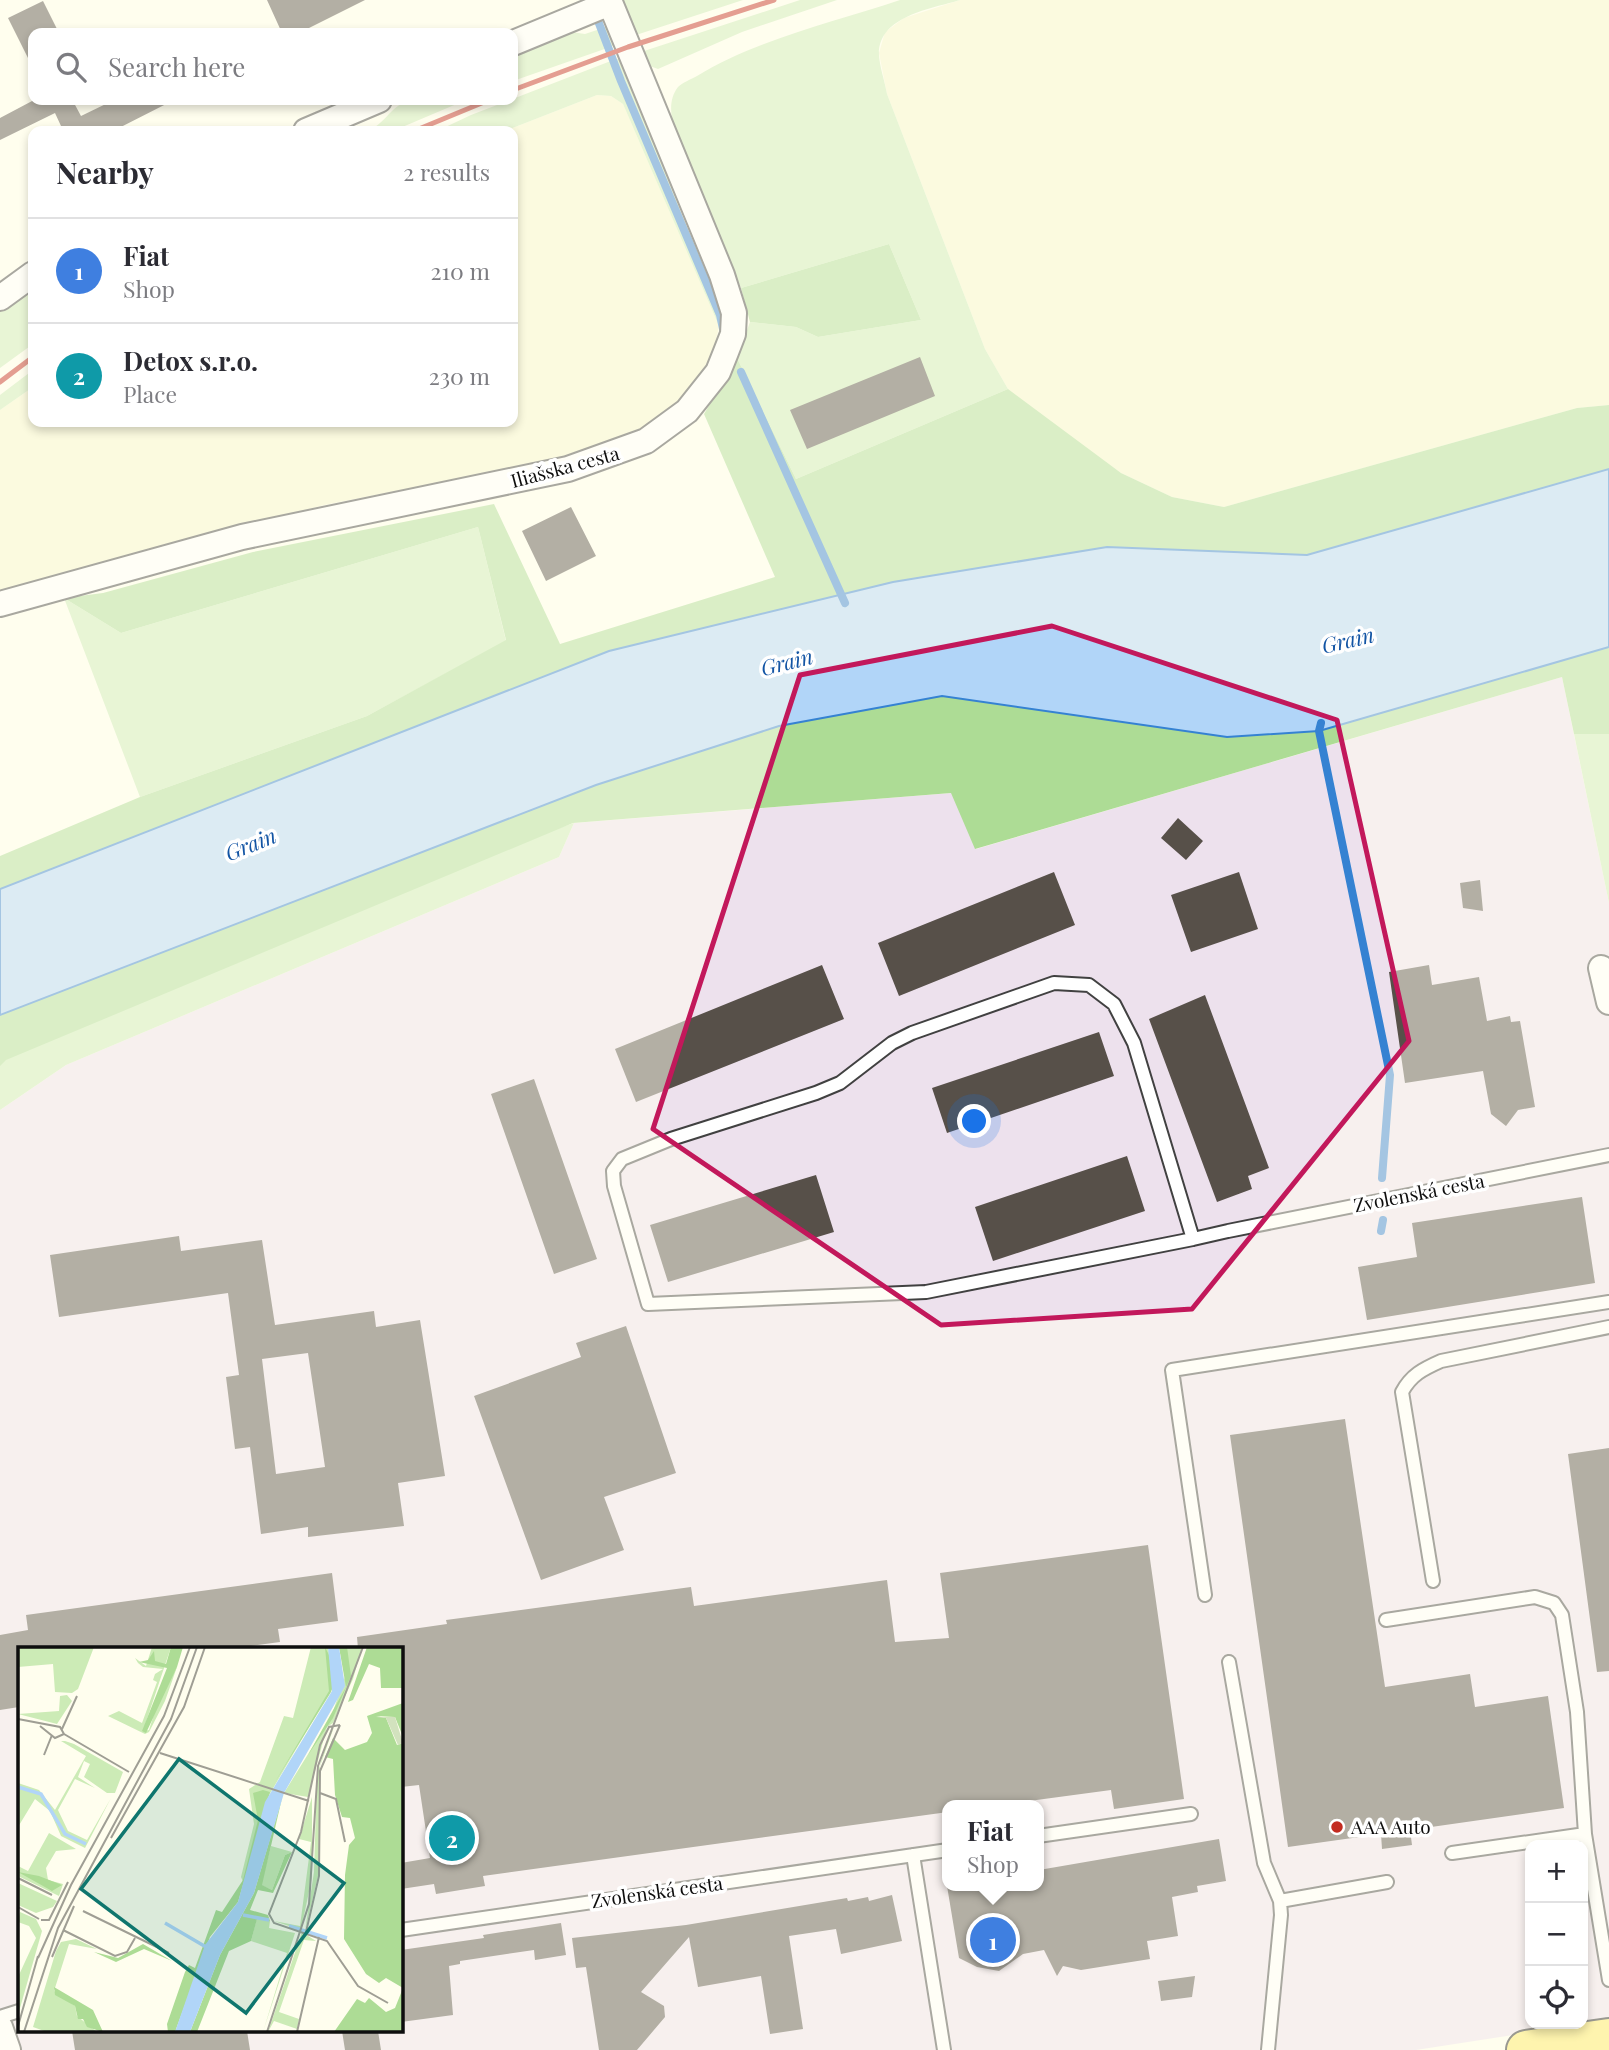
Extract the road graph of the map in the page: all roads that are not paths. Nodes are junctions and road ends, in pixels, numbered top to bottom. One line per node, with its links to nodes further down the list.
1 (600, 6): 2 (street, Iliašska cesta); 7 (street, Iliašska cesta)
2 (518, 41)
3 (367, 105): 4 (street)
4 (318, 126)
5 (28, 278): 6 (street)
6 (0, 298)
7 (0, 604)
8 (1601, 968): 9 (street)
9 (1609, 1002)
10 (1609, 1155): 11 (lane, Zvolenská cesta)
11 (1193, 1239): 11 (lane, Zvolenská cesta)
12 (1609, 1302): 15 (lane)
13 (1609, 1327): 14 (lane)
14 (1433, 1581)
15 (1205, 1595)
16 (1386, 1620): 19 (lane)
17 (1229, 1662): 25 (lane)
18 (1191, 1814): 20 (lane)
19 (1586, 1834): 22 (lane); 27 (lane)
20 (1044, 1835)
21 (942, 1851): 23 (lane, Zvolenská cesta)
22 (1452, 1853)
23 (913, 1855): 26 (lane, Zvolenská cesta); 33 (lane)
24 (1387, 1882): 25 (lane)
25 (1280, 1901): 34 (lane)
26 (402, 1930)
27 (1609, 1980)
28 (18, 2011): 29 (lane)
29 (0, 2017)
30 (0, 2027): 32 (street)
31 (1609, 2038): 35 (main road)
32 (8, 2050)
33 (944, 2050)
34 (1268, 2050)
35 (1527, 2050)

